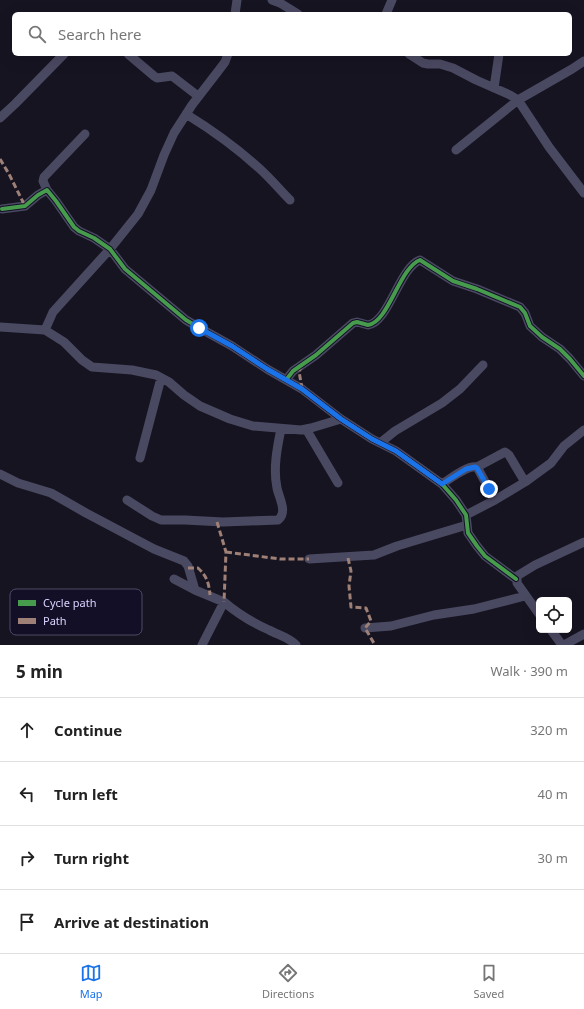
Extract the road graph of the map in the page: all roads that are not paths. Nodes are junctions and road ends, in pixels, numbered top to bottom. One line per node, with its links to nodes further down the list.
1 (237, 0): 4 (street)
2 (272, 0): 5 (street)
3 (392, 0): 6 (street)
4 (236, 12)
5 (295, 12)
6 (387, 12)
7 (62, 56): 17 (street)
8 (130, 56): 14 (street)
9 (227, 56): 14 (street)
10 (412, 56): 13 (street)
11 (499, 56): 13 (street)
12 (584, 61): 15 (street)
13 (494, 88): 15 (street)
14 (198, 96): 16 (street)
15 (518, 100): 19 (street); 21 (street)
16 (186, 114): 22 (street); 24 (street)
17 (0, 118)
18 (85, 134): 20 (street)
19 (456, 150)
20 (47, 190): 23 (street); 24 (street)
21 (584, 193)
22 (290, 200)
23 (2, 209)
24 (110, 249): 26 (street); 30 (street)
25 (0, 327): 26 (street)
26 (45, 330): 29 (street)
27 (483, 365): 35 (street)
28 (584, 376): 30 (street)
29 (161, 378): 32 (street); 36 (street)
30 (286, 380): 31 (street)
31 (341, 419): 33 (street); 35 (street)
32 (281, 429): 33 (street); 42 (street)
33 (306, 429): 40 (street)
34 (584, 430): 39 (street)
35 (380, 443): 41 (street)
36 (140, 458)
37 (477, 468): 39 (street); 41 (street); 43 (street)
38 (0, 474): 50 (street)
39 (525, 482): 43 (street)
40 (338, 483)
41 (442, 484): 44 (street)
42 (127, 500)
43 (495, 500): 44 (street)
44 (466, 515): 45 (street)
45 (466, 526): 47 (street); 49 (street)
46 (584, 542): 49 (street)
47 (309, 559)
48 (174, 579): 50 (street)
49 (516, 579): 51 (street)
50 (195, 590): 52 (street)
51 (525, 596): 53 (street); 54 (street)
52 (224, 602): 57 (street); 58 (street)
53 (536, 610)
54 (365, 628)
55 (553, 633): 59 (street)
56 (584, 634): 59 (street)
57 (202, 645)
58 (296, 645)
59 (563, 645)

